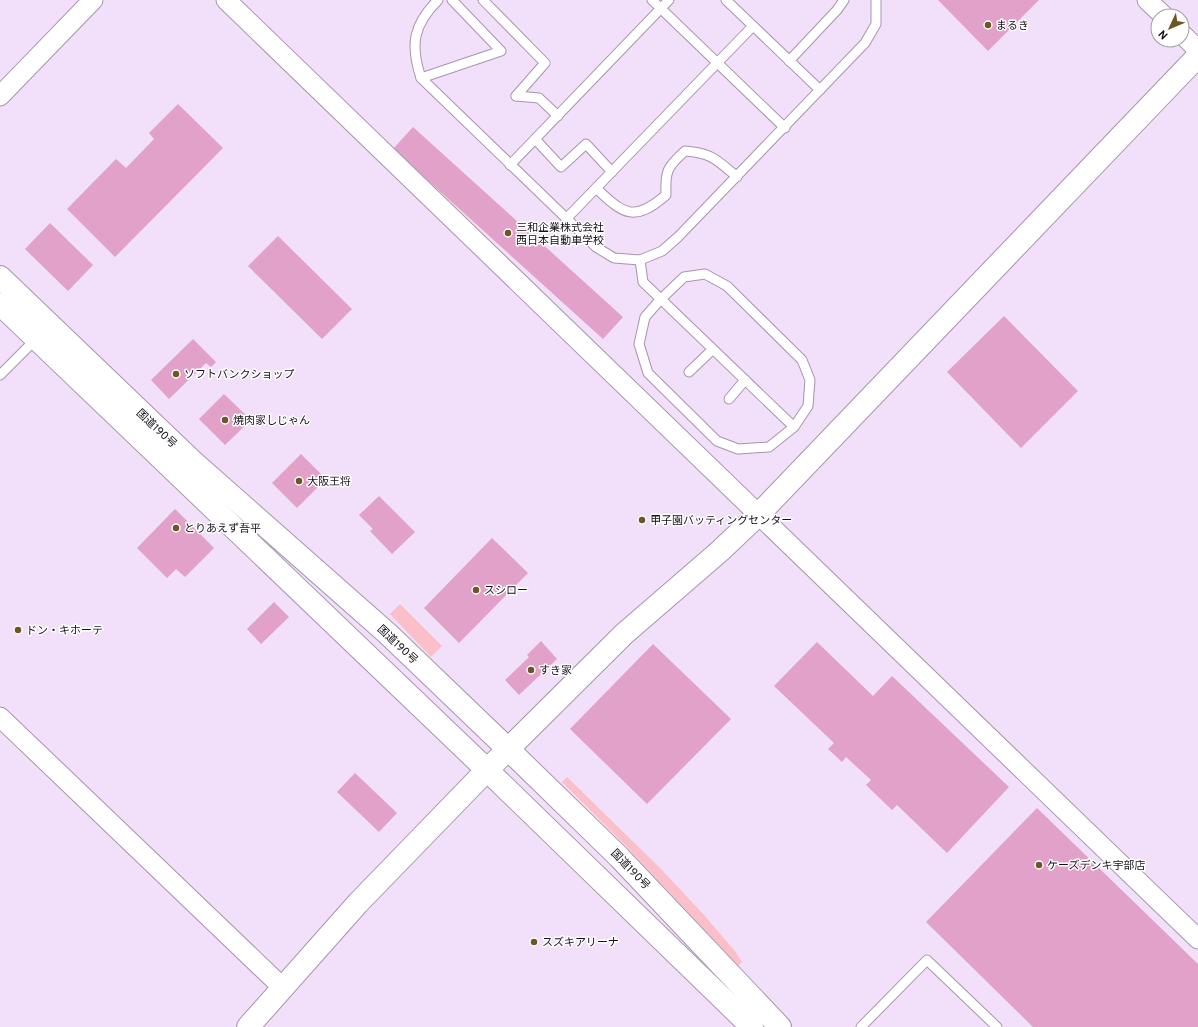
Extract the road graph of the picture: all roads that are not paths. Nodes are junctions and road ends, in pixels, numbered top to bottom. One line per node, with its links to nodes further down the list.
1 (93, 0): 22 (street)
2 (226, 0): 42 (street)
3 (438, 0): 20 (lane)
4 (452, 0): 20 (lane)
5 (483, 0): 23 (lane)
6 (652, 0): 12 (lane)
7 (669, 0): 12 (lane)
8 (726, 0): 14 (lane)
9 (844, 0): 18 (lane)
10 (876, 0): 21 (lane)
11 (1147, 0): 13 (street)
12 (661, 8): 19 (lane); 23 (lane)
13 (1156, 8)
14 (753, 26): 18 (lane); 19 (lane)
15 (1190, 42): 16 (street)
16 (1198, 50)
17 (1198, 56): 42 (main road)
18 (790, 60): 21 (lane)
19 (717, 62): 24 (lane); 27 (lane)
20 (421, 78): 26 (lane)
21 (820, 90): 24 (lane)
22 (0, 96)
23 (558, 116): 25 (lane)
24 (785, 128): 28 (lane)
25 (535, 139): 26 (lane); 27 (lane)
26 (510, 165): 30 (lane)
27 (612, 172): 29 (lane)
28 (737, 177): 29 (lane); 31 (lane)
29 (597, 189): 30 (lane)
30 (566, 219): 31 (lane)
31 (640, 260): 33 (lane)
32 (0, 277): 44 (main road, 国道190号)
33 (660, 300): 36 (lane); 41 (lane); 41 (lane)
34 (0, 304): 35 (main road, 国道190号)
35 (36, 339): 38 (lane); 45 (main road, 国道190号)
36 (712, 350): 37 (lane); 39 (lane)
37 (689, 372)
38 (0, 375)
39 (745, 380): 40 (lane); 41 (lane)
40 (729, 399)
41 (794, 428)
42 (759, 514): 44 (main road); 46 (street)
43 (0, 717): 47 (street)
44 (508, 749): 45 (main road); 50 (main road, 国道190号)
45 (487, 770): 47 (main road); 49 (main road, 国道190号)
46 (1198, 939)
47 (282, 987): 48 (main road)
48 (248, 1027)
49 (752, 1027)
50 (780, 1027)
51 (861, 1027): 52 (lane)
52 (997, 1027)

